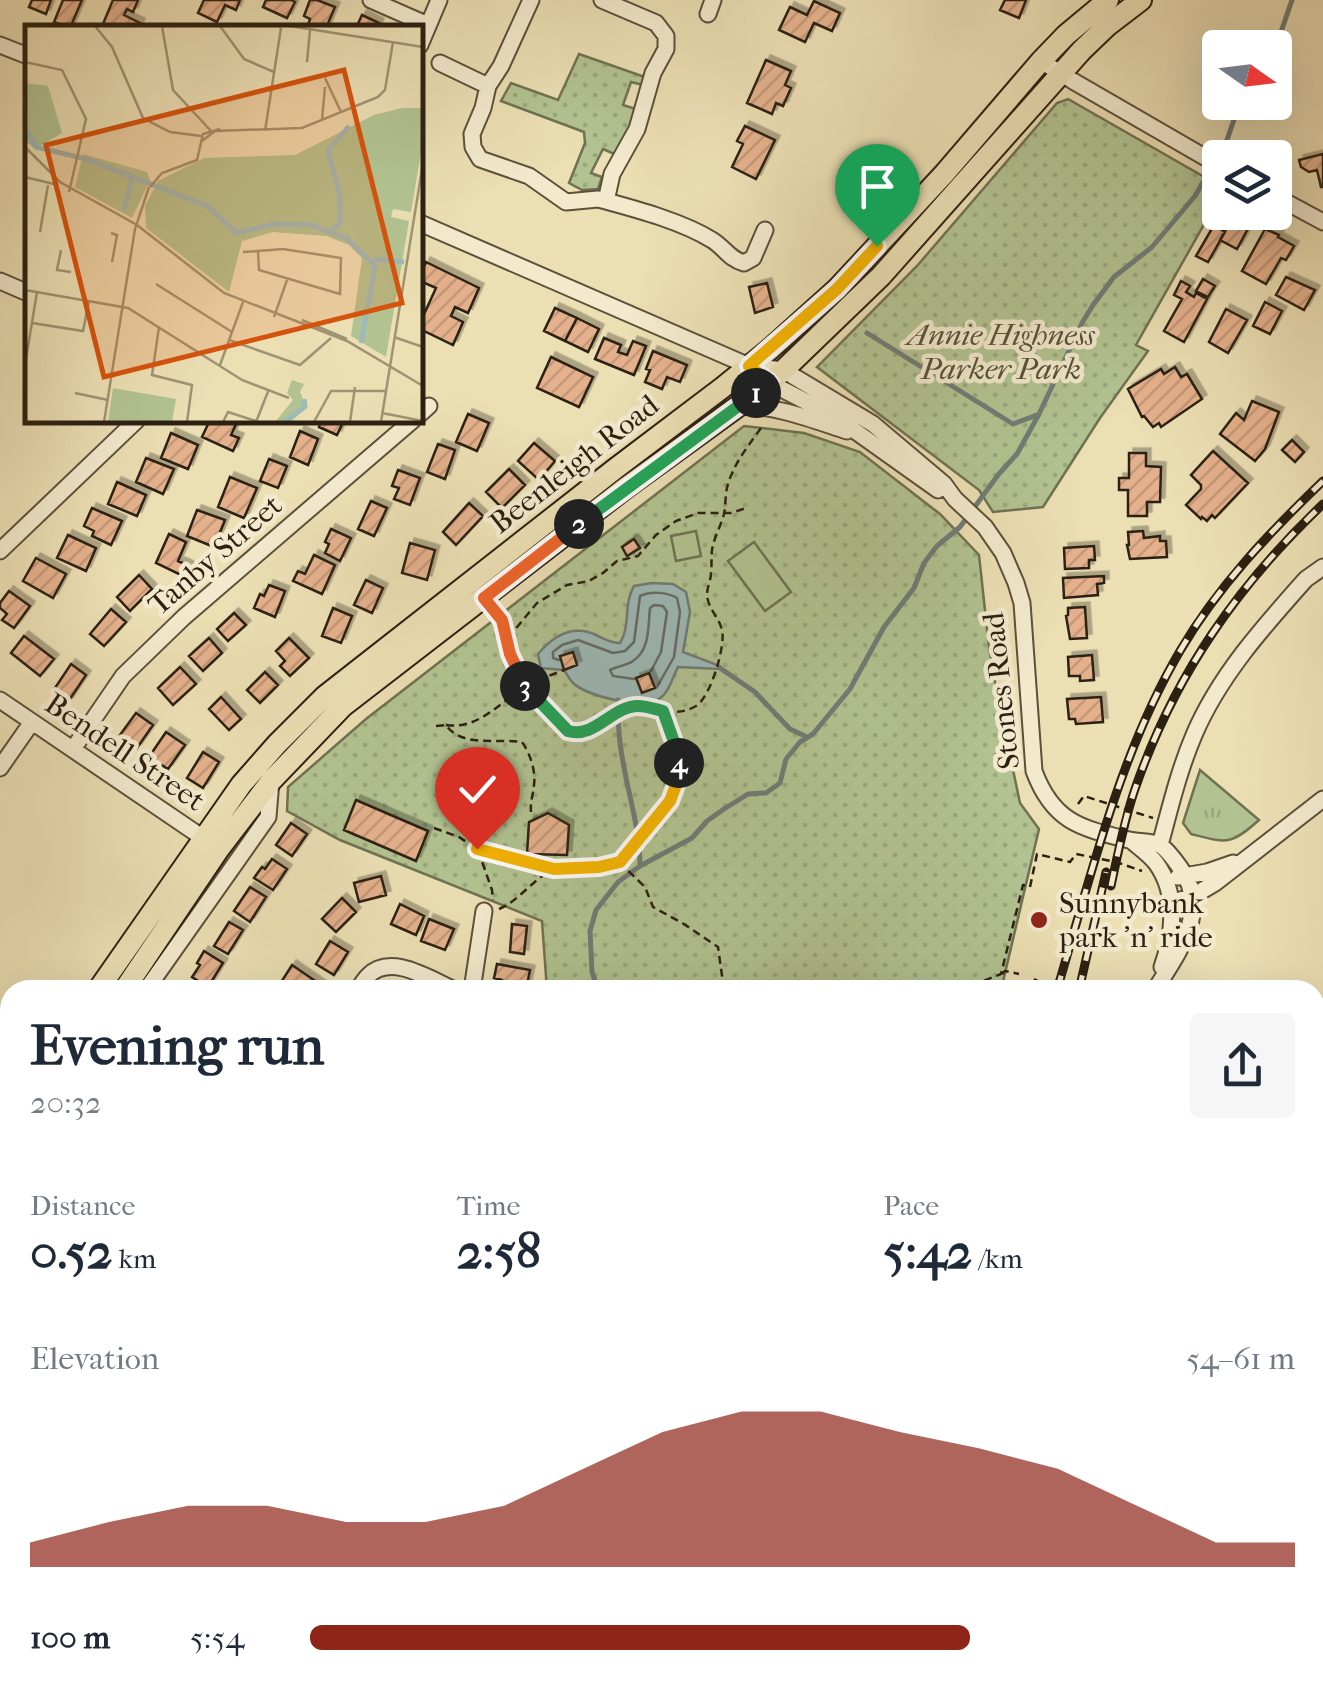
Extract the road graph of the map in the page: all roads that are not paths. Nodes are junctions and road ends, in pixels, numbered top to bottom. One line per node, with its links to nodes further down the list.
1 (371, 0): 7 (street)
2 (439, 0): 7 (street)
3 (532, 0): 14 (street)
4 (602, 0): 16 (street)
5 (1140, 0): 13 (main road, Beenleigh Road)
6 (1096, 4): 11 (main road, Beenleigh Road)
7 (428, 25): 8 (street)
8 (422, 40)
9 (0, 45): 10 (street)
10 (25, 55)
11 (1041, 61): 13 (street); 23 (main road, Beenleigh Road)
12 (440, 63): 14 (street)
13 (1060, 74): 15 (street); 24 (main road, Beenleigh Road)
14 (488, 86): 16 (street)
15 (1202, 155)
16 (606, 201): 20 (street)
17 (1292, 205): 18 (street)
18 (1323, 222)
19 (422, 224): 23 (street, Stones Road)
20 (765, 230)
21 (0, 281): 22 (street)
22 (25, 292)
23 (749, 366): 24 (street, Stones Road); 39 (main road, Beenleigh Road)
24 (777, 376): 25 (main road, Beenleigh Road); 28 (street, Stones Road); 29 (street, Stones Road)
25 (740, 406): 28 (street, Stones Road); 36 (main road, Beenleigh Road)
26 (135, 422): 30 (street)
27 (411, 422): 34 (street, Tanby Street)
28 (860, 436): 29 (street, Stones Road)
29 (955, 499): 38 (street, Stones Road)
30 (0, 552)
31 (1323, 567): 40 (street)
32 (0, 700): 33 (street, Bendell Street)
33 (32, 722): 34 (street, Bendell Street); 35 (street)
34 (73, 750): 39 (street, Bendell Street)
35 (0, 768)
36 (271, 781): 39 (main road, Beenleigh Road); 49 (street)
37 (1323, 799): 41 (street)
38 (1132, 841): 40 (street); 43 (street)
39 (211, 843): 47 (main road, Beenleigh Road); 48 (main road, Beenleigh Road)
40 (1160, 845): 42 (street)
41 (1246, 858): 42 (street); 44 (street)
42 (1185, 874): 43 (street); 44 (street)
43 (1159, 878): 45 (street)
44 (1192, 896): 45 (street); 54 (street)
45 (1172, 903): 53 (street)
46 (489, 912): 52 (street)
47 (106, 980)
48 (130, 980)
49 (153, 980)
50 (365, 980): 51 (street)
51 (431, 980)
52 (474, 980)
53 (1157, 980)
54 (1160, 980)

